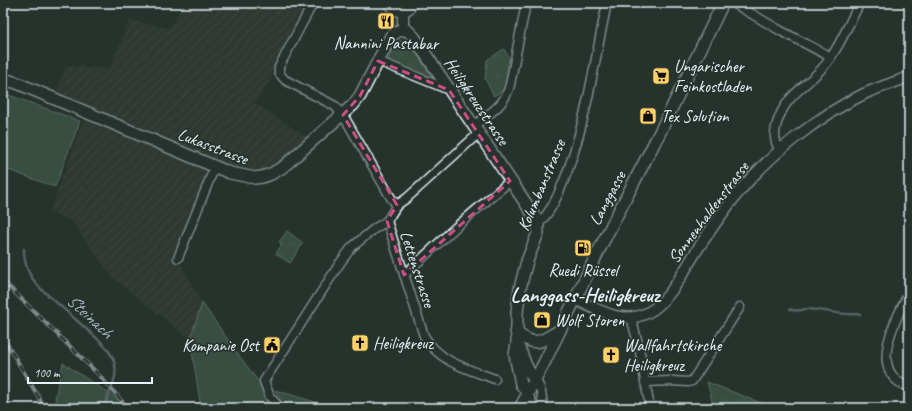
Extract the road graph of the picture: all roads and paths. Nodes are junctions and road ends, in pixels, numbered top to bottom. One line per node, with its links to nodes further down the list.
1 (313, 3): 16 (street)
2 (389, 3): 9 (street)
3 (412, 3): 9 (street)
4 (526, 3): 17 (street)
5 (607, 3): 23 (street, Kolumbanstrasse)
6 (723, 3): 27 (main road, Langgasse)
7 (733, 3): 11 (street)
8 (860, 3): 11 (street)
9 (403, 12): 10 (street)
10 (403, 30): 12 (main road, Lukasstrasse); 15 (main road, Heiligkreuzstrasse)
11 (831, 57): 18 (street)
12 (378, 61): 15 (street); 16 (main road, Lukasstrasse)
13 (909, 77): 18 (street, Sonnenhaldenstrasse)
14 (3, 79): 19 (main road, Lukasstrasse)
15 (449, 90): 17 (main road, Heiligkreuzstrasse)
16 (342, 115): 19 (main road, Lukasstrasse); 21 (street)
17 (477, 129): 20 (main road, Heiligkreuzstrasse); 21 (street)
18 (780, 149): 29 (street, Sonnenhaldenstrasse)
19 (215, 166): 24 (street)
20 (510, 181): 23 (main road, Heiligkreuzstrasse); 25 (street)
21 (397, 205): 22 (street, Lettenstrasse)
22 (387, 221): 25 (street, Lettenstrasse); 37 (street)
23 (538, 224): 31 (main road, Kolumbanstrasse)
24 (178, 258)
25 (404, 275): 32 (street, Lettenstrasse)
26 (909, 292): 35 (street)
27 (575, 299): 29 (street, Sonnenhaldenstrasse); 30 (main road, Langgasse)
28 (740, 307): 34 (street)
29 (631, 317): 34 (street)
30 (559, 331): 31 (main road); 33 (main road, Langgasse)
31 (517, 338): 33 (main road, Kolumbanstrasse); 36 (main road, Kolumbanstrasse)
32 (496, 380)
33 (535, 380): 36 (main road, Langgasse); 40 (street)
34 (645, 382): 41 (street)
35 (909, 387)
36 (528, 393): 38 (main road, Langgasse); 39 (street)
37 (280, 408)
38 (520, 408)
39 (534, 408)
40 (543, 408)
41 (650, 408)

